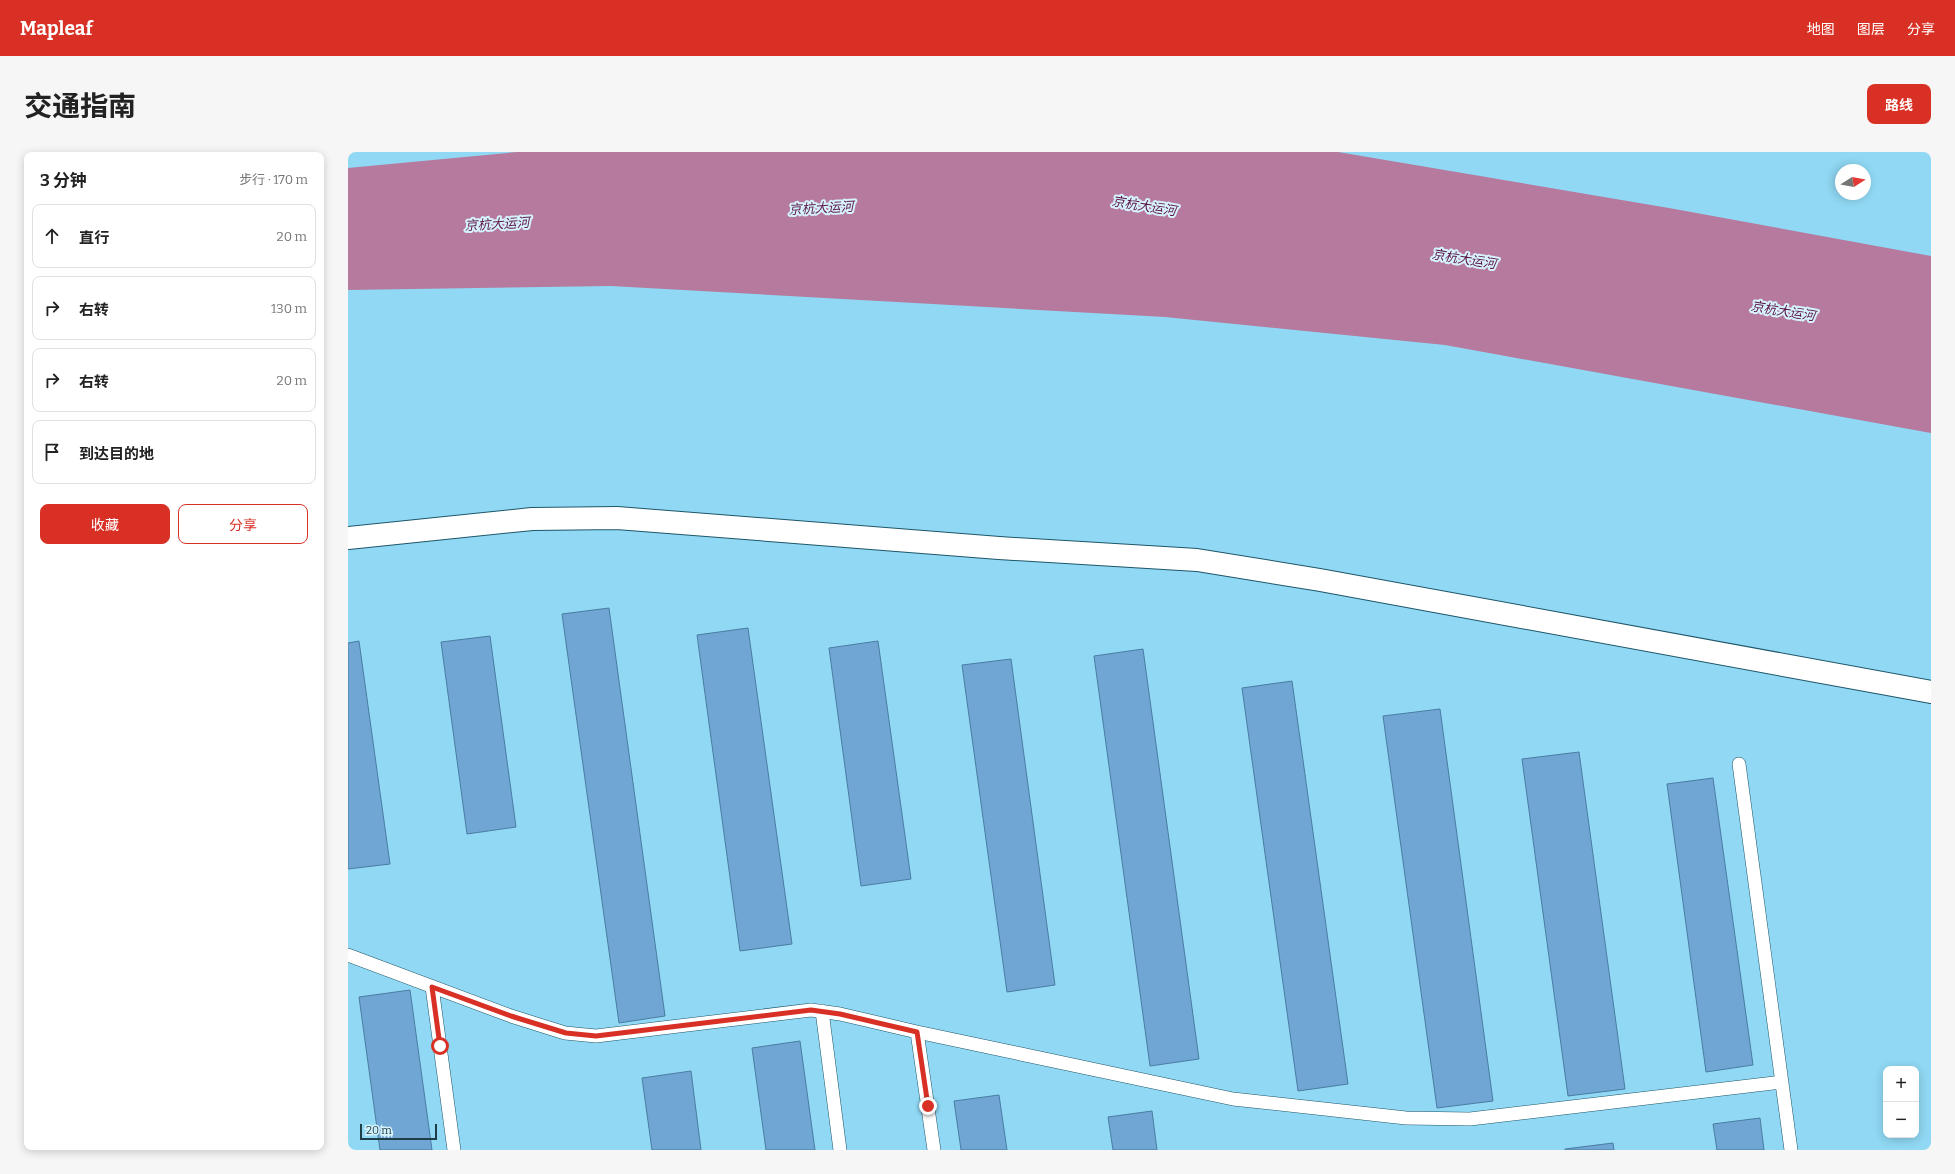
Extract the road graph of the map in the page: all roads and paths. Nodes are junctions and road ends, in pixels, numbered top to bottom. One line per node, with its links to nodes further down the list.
1 (348, 538): 2 (street)
2 (1931, 692)
3 (1738, 764): 8 (lane)
4 (348, 955): 5 (lane)
5 (432, 987): 6 (lane); 9 (lane)
6 (822, 1011): 7 (lane); 10 (lane)
7 (917, 1032): 8 (lane); 11 (lane)
8 (1782, 1082): 12 (lane)
9 (454, 1150)
10 (840, 1150)
11 (934, 1150)
12 (1791, 1150)

